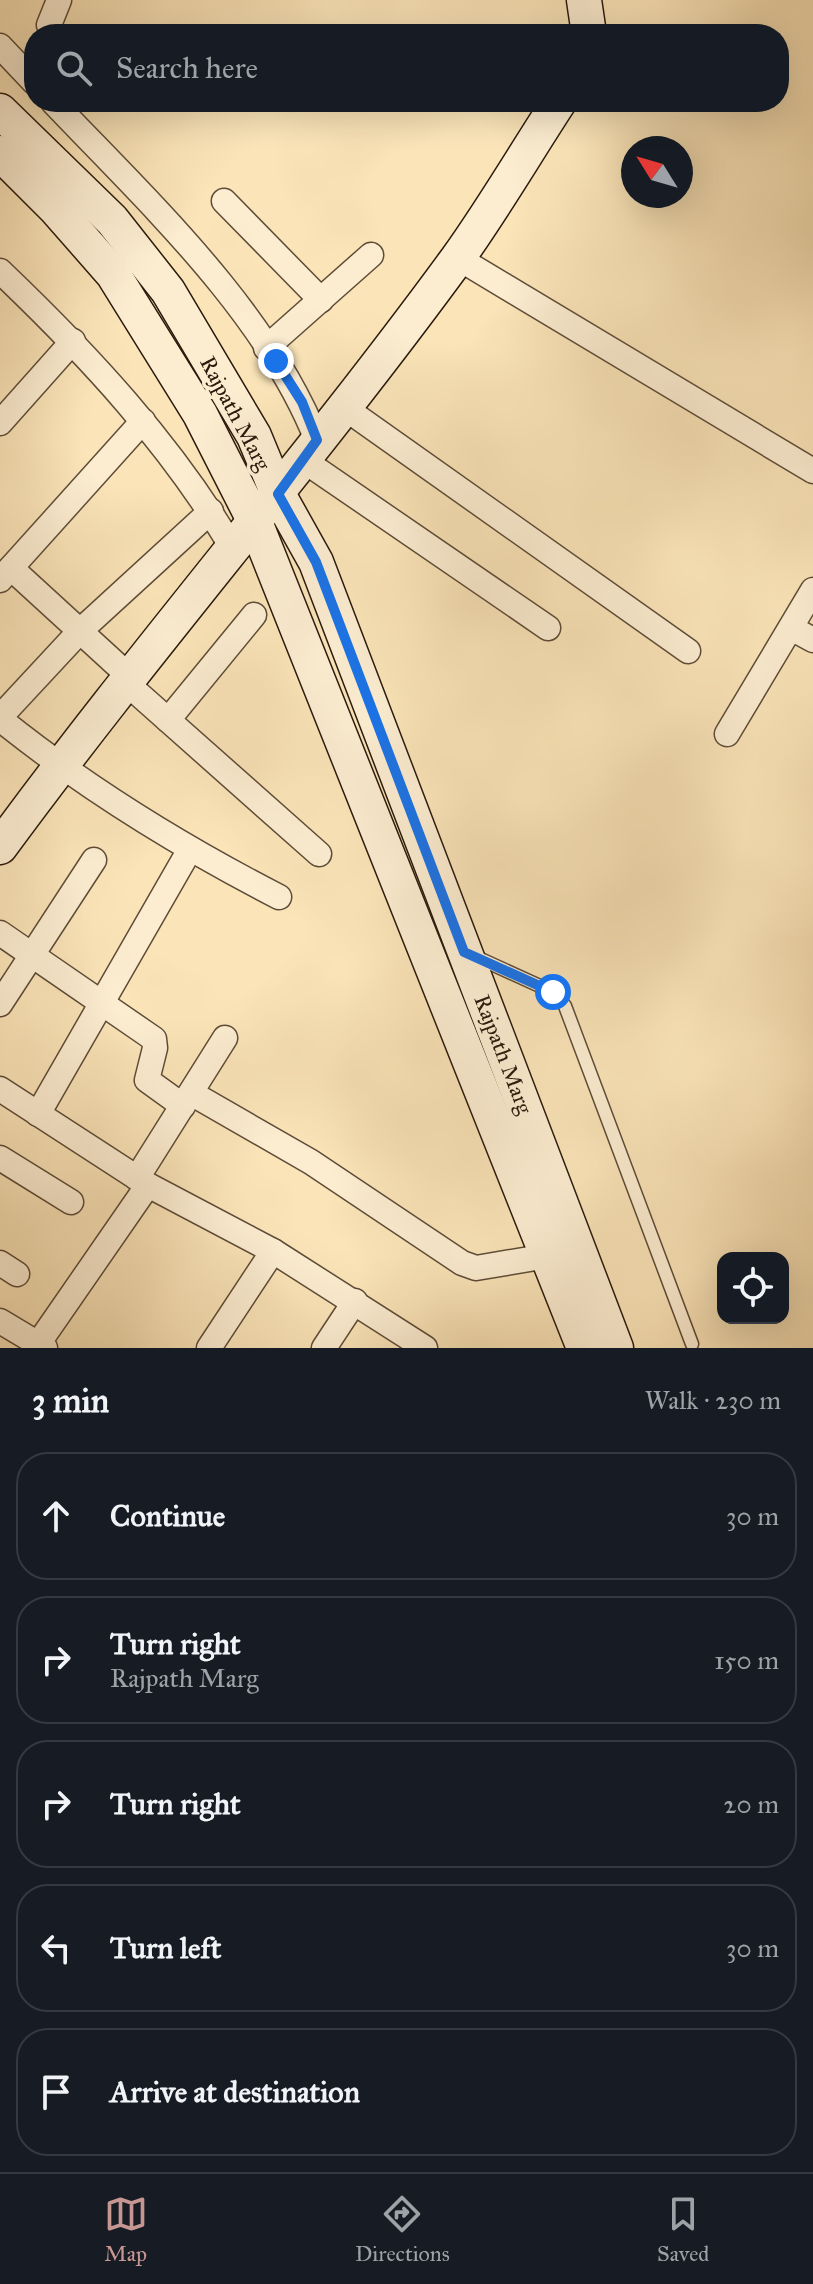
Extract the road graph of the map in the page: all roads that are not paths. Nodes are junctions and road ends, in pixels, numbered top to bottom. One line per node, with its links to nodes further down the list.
1 (59, 0): 3 (street)
2 (584, 0): 4 (main road)
3 (49, 24)
4 (588, 24)
5 (0, 46): 6 (street)
6 (24, 71)
7 (0, 111): 23 (main road, Rajpath Marg)
8 (63, 112): 17 (street)
9 (553, 112): 13 (main road)
10 (0, 153): 25 (main road, Rajpath Marg)
11 (224, 201): 15 (street)
12 (371, 255): 15 (street)
13 (458, 258): 18 (main road); 22 (street)
14 (0, 271): 16 (street)
15 (321, 300): 17 (street)
16 (73, 341): 19 (street); 20 (street)
17 (266, 348): 21 (street)
18 (342, 406): 21 (main road); 34 (street)
19 (143, 421): 24 (street); 27 (street)
20 (0, 423)
21 (310, 450): 23 (main road); 30 (street)
22 (813, 471)
23 (278, 494): 25 (main road); 46 (main road, Rajpath Marg)
24 (211, 511): 26 (street); 32 (street)
25 (255, 522): 26 (main road); 58 (main road, Rajpath Marg)
26 (233, 549): 35 (main road)
27 (6, 574): 32 (street)
28 (813, 590): 31 (street)
29 (254, 615): 37 (street)
30 (548, 628)
31 (791, 628): 33 (street); 38 (street)
32 (80, 631): 35 (street); 36 (street)
33 (813, 640)
34 (688, 651)
35 (127, 678): 37 (street); 39 (main road)
36 (0, 718): 39 (street)
37 (168, 720): 42 (street)
38 (727, 734)
39 (59, 767): 40 (main road); 41 (street)
40 (0, 847)
41 (189, 851): 44 (street); 48 (street)
42 (319, 854)
43 (94, 860): 47 (street)
44 (279, 897)
45 (0, 933): 47 (street)
46 (464, 952): 61 (lane); 67 (main road, Rajpath Marg)
47 (32, 954): 48 (street); 49 (street)
48 (101, 1001): 52 (street); 53 (street)
49 (0, 1004)
50 (225, 1038): 52 (street)
51 (0, 1089): 53 (street)
52 (187, 1099): 55 (street); 58 (street)
53 (38, 1114): 55 (street)
54 (0, 1158): 56 (street)
55 (142, 1182): 57 (street); 62 (street)
56 (71, 1202)
57 (273, 1251): 59 (street); 64 (street)
58 (547, 1256): 66 (main road, Rajpath Marg)
59 (355, 1301): 63 (street); 65 (street)
60 (0, 1321): 62 (street)
61 (692, 1344)
62 (41, 1346)
63 (423, 1347)
64 (209, 1348)
65 (324, 1348)
66 (584, 1348)
67 (616, 1348)

